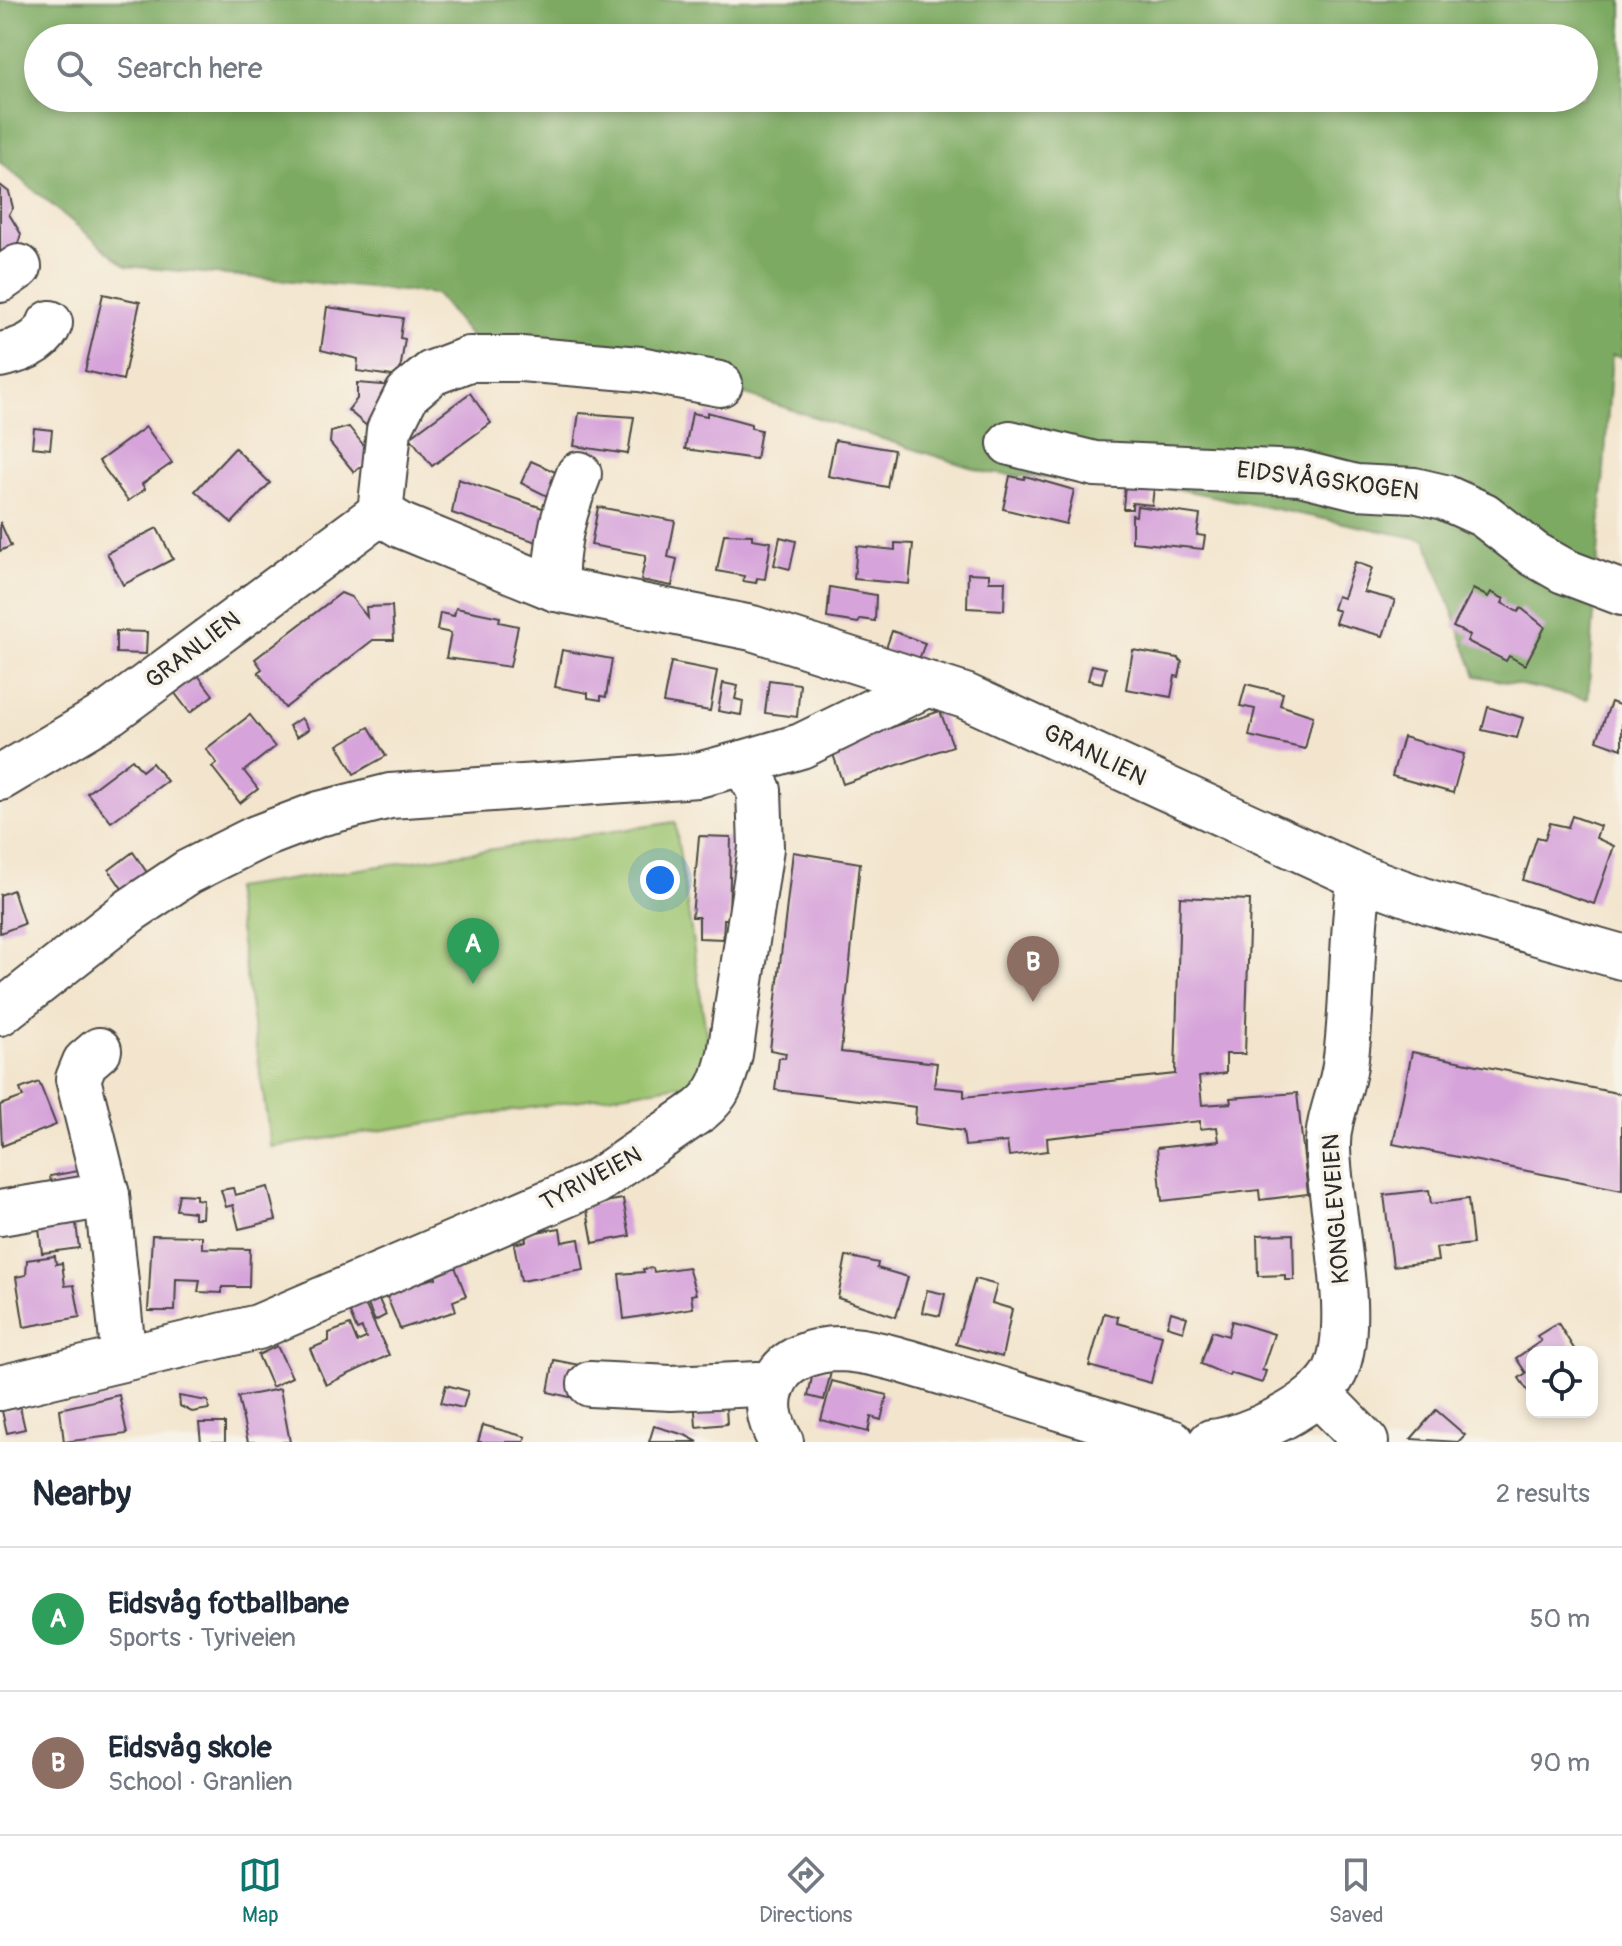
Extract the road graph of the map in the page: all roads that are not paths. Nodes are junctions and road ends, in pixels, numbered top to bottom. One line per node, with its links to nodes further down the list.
1 (50, 323): 2 (street)
2 (0, 355)
3 (720, 384): 6 (street)
4 (1010, 443): 8 (street, EIDSVÅGSKOGEN)
5 (579, 474): 7 (street)
6 (380, 513): 7 (street, GRANLIEN); 11 (street, GRANLIEN)
7 (556, 589): 9 (street, GRANLIEN)
8 (1622, 593)
9 (928, 684): 10 (street); 12 (street, GRANLIEN)
10 (743, 763): 14 (street); 18 (street, TYRIVEIEN)
11 (0, 778)
12 (1360, 877): 13 (street, GRANLIEN); 22 (street, KONGLEVEIEN)
13 (1622, 957)
14 (0, 1013)
15 (99, 1050): 16 (street)
16 (107, 1195): 17 (street); 18 (street)
17 (0, 1213)
18 (131, 1355): 20 (street, TYRIVEIEN)
19 (590, 1384): 21 (street)
20 (0, 1388)
21 (772, 1388): 23 (street); 24 (street)
22 (1318, 1393): 25 (street, KONGLEVEIEN); 26 (street)
23 (781, 1442)
24 (1172, 1442)
25 (1211, 1442)
26 (1366, 1442)

